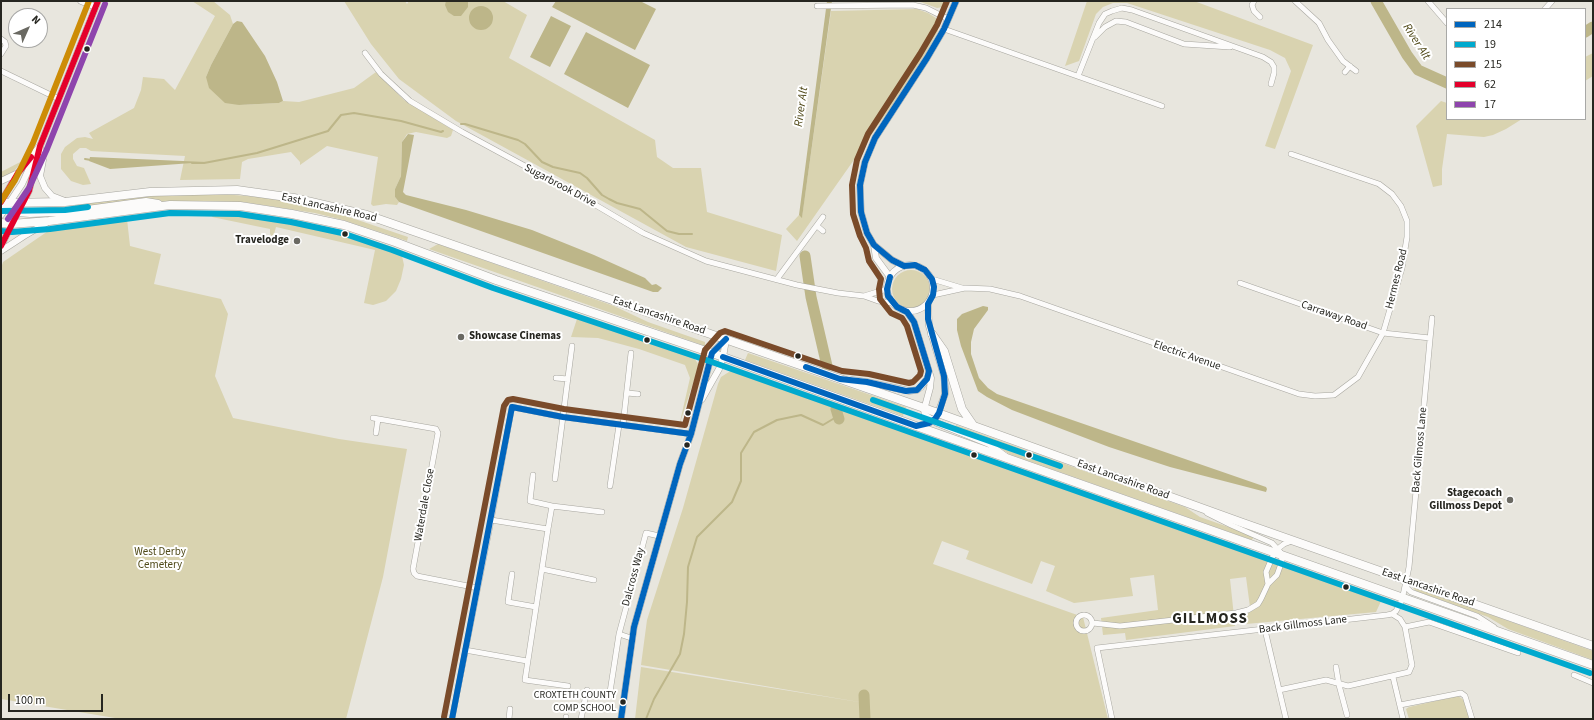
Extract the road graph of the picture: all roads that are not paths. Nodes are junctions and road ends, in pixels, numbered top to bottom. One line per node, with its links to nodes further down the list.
1 (81, 1): 6 (street)
2 (956, 1): 9 (street)
3 (1254, 1): 8 (street)
4 (1295, 1): 17 (street)
5 (1428, 1): 10 (street)
6 (97, 4): 23 (street)
7 (817, 6): 9 (street)
8 (1260, 17)
9 (948, 19): 11 (street)
10 (1446, 22)
11 (944, 29): 21 (street); 39 (street)
12 (1, 39): 16 (street)
13 (1093, 39): 14 (street); 14 (street); 21 (street)
14 (1236, 47): 22 (street)
15 (366, 53): 44 (street, Sugarbrook Drive)
16 (1, 54)
17 (1350, 66): 19 (street); 20 (street)
18 (1, 71): 23 (street)
19 (1356, 71)
20 (1345, 72)
21 (1078, 76): 24 (street)
22 (1271, 84)
23 (59, 99): 25 (street)
24 (1162, 106)
25 (40, 146): 27 (street); 29 (street); 30 (street); 31 (street)
26 (1291, 154): 55 (street, Hermes Road)
27 (18, 173): 28 (street); 31 (street)
28 (1, 181)
29 (24, 202): 30 (highway, East Lancashire Road); 31 (highway, East Lancashire Road)
30 (65, 202): 58 (highway, East Lancashire Road)
31 (7, 205): 32 (highway); 34 (street); 36 (street)
32 (170, 205): 35 (highway, East Lancashire Road); 61 (highway, East Lancashire Road)
33 (823, 217): 37 (street)
34 (1, 219): 36 (highway)
35 (49, 221): 36 (highway, East Lancashire Road); 41 (street)
36 (11, 224): 40 (street)
37 (817, 226): 38 (street); 44 (street)
38 (823, 231)
39 (874, 245): 42 (street); 43 (street)
40 (1, 246)
41 (1, 251)
42 (904, 266): 43 (street); 45 (street)
43 (890, 277): 48 (street)
44 (777, 279): 50 (street, Sugarbrook Drive)
45 (932, 279): 47 (street, Electric Avenue); 49 (street)
46 (1240, 283): 55 (street, Carraway Road)
47 (965, 288): 49 (street, Electric Avenue); 55 (street, Electric Avenue)
48 (887, 289): 50 (street); 51 (street)
49 (933, 295): 52 (street)
50 (864, 296): 51 (street)
51 (892, 303): 53 (street)
52 (928, 304): 53 (street); 56 (street)
53 (907, 312): 63 (street)
54 (1432, 318): 57 (street, Back Gilmoss Lane)
55 (1383, 333): 57 (street, Carraway Road)
56 (932, 334): 71 (street); 75 (highway)
57 (1430, 338): 94 (street, Back Gilmoss Lane)
58 (726, 339): 61 (street); 62 (street); 66 (highway, East Lancashire Road)
59 (572, 346): 65 (street)
60 (631, 353): 67 (street)
61 (712, 353): 62 (highway, East Lancashire Road); 69 (street)
62 (723, 357): 69 (street); 76 (highway, East Lancashire Road)
63 (929, 371): 66 (street); 70 (street)
64 (556, 378): 65 (street)
65 (568, 379): 72 (street)
66 (840, 379): 70 (highway, East Lancashire Road)
67 (627, 393): 68 (street); 74 (street)
68 (638, 394)
69 (698, 408): 78 (street)
70 (924, 408): 71 (highway, East Lancashire Road); 73 (street)
71 (939, 413): 73 (street); 75 (highway, East Lancashire Road)
72 (563, 417): 74 (street); 81 (street); 86 (street)
73 (932, 421): 76 (street); 79 (street)
74 (621, 425): 78 (street); 82 (street)
75 (973, 425): 83 (highway, East Lancashire Road)
76 (916, 426): 79 (highway, East Lancashire Road)
77 (376, 433): 96 (street, Waterdale Close)
78 (690, 434): 88 (street)
79 (1009, 459): 90 (highway, East Lancashire Road)
80 (533, 475): 84 (street)
81 (555, 479)
82 (610, 486)
83 (1186, 502): 89 (highway, East Lancashire Road); 90 (street)
84 (552, 506): 85 (street); 87 (street)
85 (602, 512)
86 (491, 520): 87 (street); 96 (street)
87 (548, 529): 91 (street)
88 (659, 536): 104 (street, Dalcross Way); 105 (street)
89 (1294, 540): 90 (street); 94 (highway, East Lancashire Road)
90 (1278, 552): 95 (street); 95 (street); 97 (highway, East Lancashire Road)
91 (542, 569): 93 (street); 98 (street)
92 (512, 574): 98 (street)
93 (594, 580)
94 (1406, 581): 97 (street, Back Gilmoss Lane); 103 (street); 106 (highway, East Lancashire Road)
95 (1268, 584): 100 (street)
96 (478, 588): 107 (street)
97 (1402, 597): 99 (street); 103 (highway, East Lancashire Road)
98 (536, 607): 109 (street)
99 (1392, 614): 101 (street); 102 (street, Back Gillmoss Lane)
100 (1093, 623)
101 (1405, 627): 108 (street); 113 (street)
102 (1265, 630): 118 (street); 127 (street, Back Gillmoss Lane)
103 (1501, 632): 110 (highway, East Lancashire Road)
104 (619, 634): 105 (street); 119 (street, Dalcross Way)
105 (631, 638): 126 (street)
106 (1593, 646)
107 (465, 650): 109 (street); 123 (street)
108 (1518, 653)
109 (527, 661): 116 (street)
110 (1593, 665)
111 (1336, 667): 115 (street)
112 (1574, 675): 114 (street)
113 (1393, 677): 115 (street); 120 (street)
114 (1593, 683)
115 (1339, 685): 118 (street); 122 (street)
116 (568, 686)
117 (587, 690): 125 (street)
118 (1279, 690): 128 (street)
119 (610, 692)
120 (1400, 705): 129 (street); 130 (street)
121 (510, 709): 124 (street)
122 (1347, 715)
123 (452, 719)
124 (508, 719)
125 (581, 719)
126 (621, 719)
127 (1112, 719)
128 (1286, 719)
129 (1403, 719)
130 (1472, 719)

